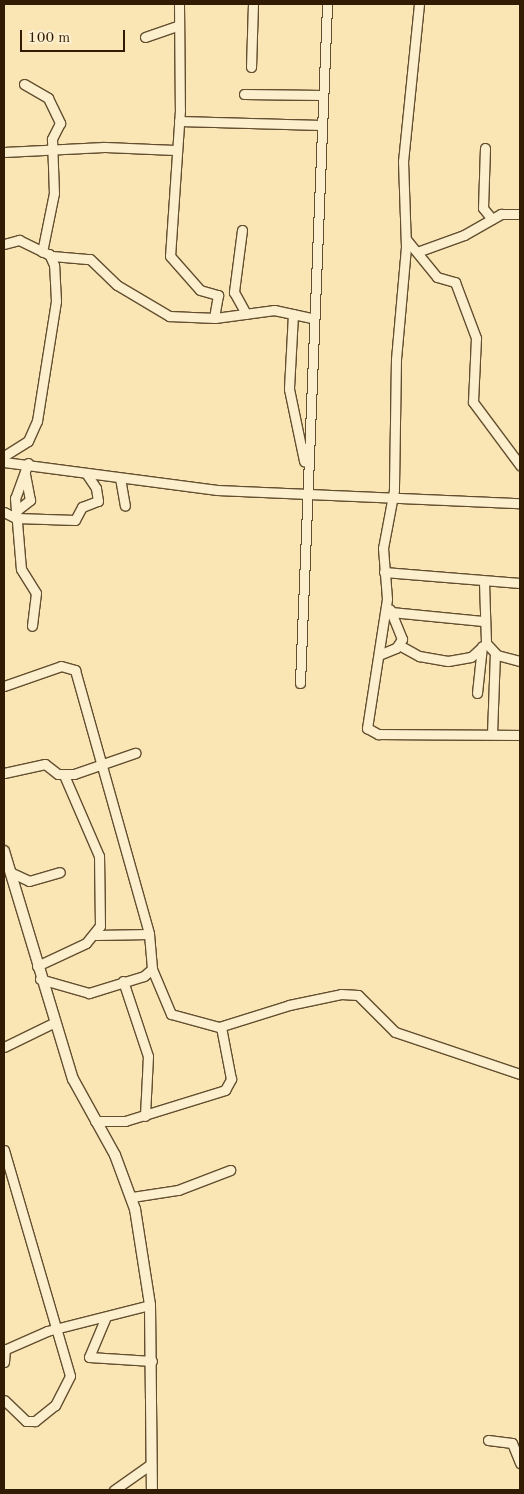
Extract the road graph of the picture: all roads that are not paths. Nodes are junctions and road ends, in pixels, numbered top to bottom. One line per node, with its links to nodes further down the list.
1 (179, 4): 5 (street)
2 (253, 4): 7 (street)
3 (327, 4): 10 (street)
4 (418, 4): 20 (street)
5 (179, 25): 6 (street); 11 (street)
6 (145, 37)
7 (252, 67)
8 (24, 84): 13 (street)
9 (244, 94): 10 (street)
10 (322, 95): 12 (street)
11 (179, 121): 12 (street); 15 (street)
12 (321, 125): 27 (street)
13 (52, 148): 15 (street); 16 (street); 23 (street)
14 (485, 148): 18 (street)
15 (176, 150): 26 (street)
16 (4, 152)
17 (520, 214): 18 (street)
18 (492, 219): 22 (street)
19 (242, 230): 24 (street)
20 (406, 239): 22 (street); 37 (street)
21 (4, 244): 23 (street)
22 (417, 252): 31 (street)
23 (45, 253): 26 (street); 28 (street)
24 (246, 314): 25 (street); 26 (street)
25 (294, 314): 27 (street); 32 (street)
26 (214, 318)
27 (313, 318): 32 (street)
28 (4, 456)
29 (4, 462): 30 (street)
30 (28, 463): 33 (street); 34 (street)
31 (520, 465)
32 (306, 466): 36 (street)
33 (86, 473): 35 (street); 41 (street)
34 (25, 474): 41 (street); 41 (street)
35 (120, 478): 36 (street); 39 (street)
36 (306, 495): 37 (street); 55 (street)
37 (392, 500): 38 (street); 42 (street)
38 (520, 502)
39 (125, 506)
40 (4, 512): 41 (street)
41 (16, 514): 48 (street)
42 (384, 572): 43 (street); 45 (street)
43 (484, 582): 44 (street); 47 (street)
44 (520, 583)
45 (387, 599): 46 (street); 53 (street)
46 (391, 612): 47 (street); 50 (street)
47 (483, 621): 49 (street)
48 (32, 626)
49 (484, 636): 51 (street); 52 (street)
50 (399, 645): 51 (street); 53 (street)
51 (482, 646): 57 (street)
52 (495, 653): 54 (street); 58 (street)
53 (381, 654): 58 (street)
54 (520, 661)
55 (300, 683)
56 (4, 686): 61 (street)
57 (477, 693)
58 (492, 734): 59 (street)
59 (520, 735)
60 (135, 753): 61 (street)
61 (102, 764): 63 (street); 67 (street)
62 (4, 773): 63 (street)
63 (64, 775): 68 (street)
64 (4, 852): 65 (street)
65 (10, 872): 66 (street); 69 (street)
66 (60, 872)
67 (149, 934): 68 (street); 70 (street)
68 (96, 935): 69 (street)
69 (36, 966): 71 (street)
70 (152, 969): 72 (street); 74 (street)
71 (40, 978): 72 (street); 73 (street)
72 (123, 981): 77 (street)
73 (56, 1022): 75 (street); 78 (street)
74 (221, 1027): 76 (street); 77 (street)
75 (4, 1047)
76 (520, 1074)
77 (145, 1116): 78 (street)
78 (95, 1121): 81 (street)
79 (4, 1150): 84 (street)
80 (230, 1170): 81 (street)
81 (132, 1198): 82 (street)
82 (150, 1305): 83 (street); 86 (street)
83 (105, 1319): 84 (street); 86 (street)
84 (54, 1330): 85 (street); 88 (street)
85 (4, 1349): 87 (street)
86 (152, 1361): 93 (street)
87 (4, 1362)
88 (4, 1400)
89 (488, 1440): 91 (street)
90 (520, 1440): 91 (street)
91 (507, 1441): 92 (street)
92 (520, 1463)
93 (151, 1464): 94 (street); 95 (street)
94 (114, 1490)
95 (152, 1490)

